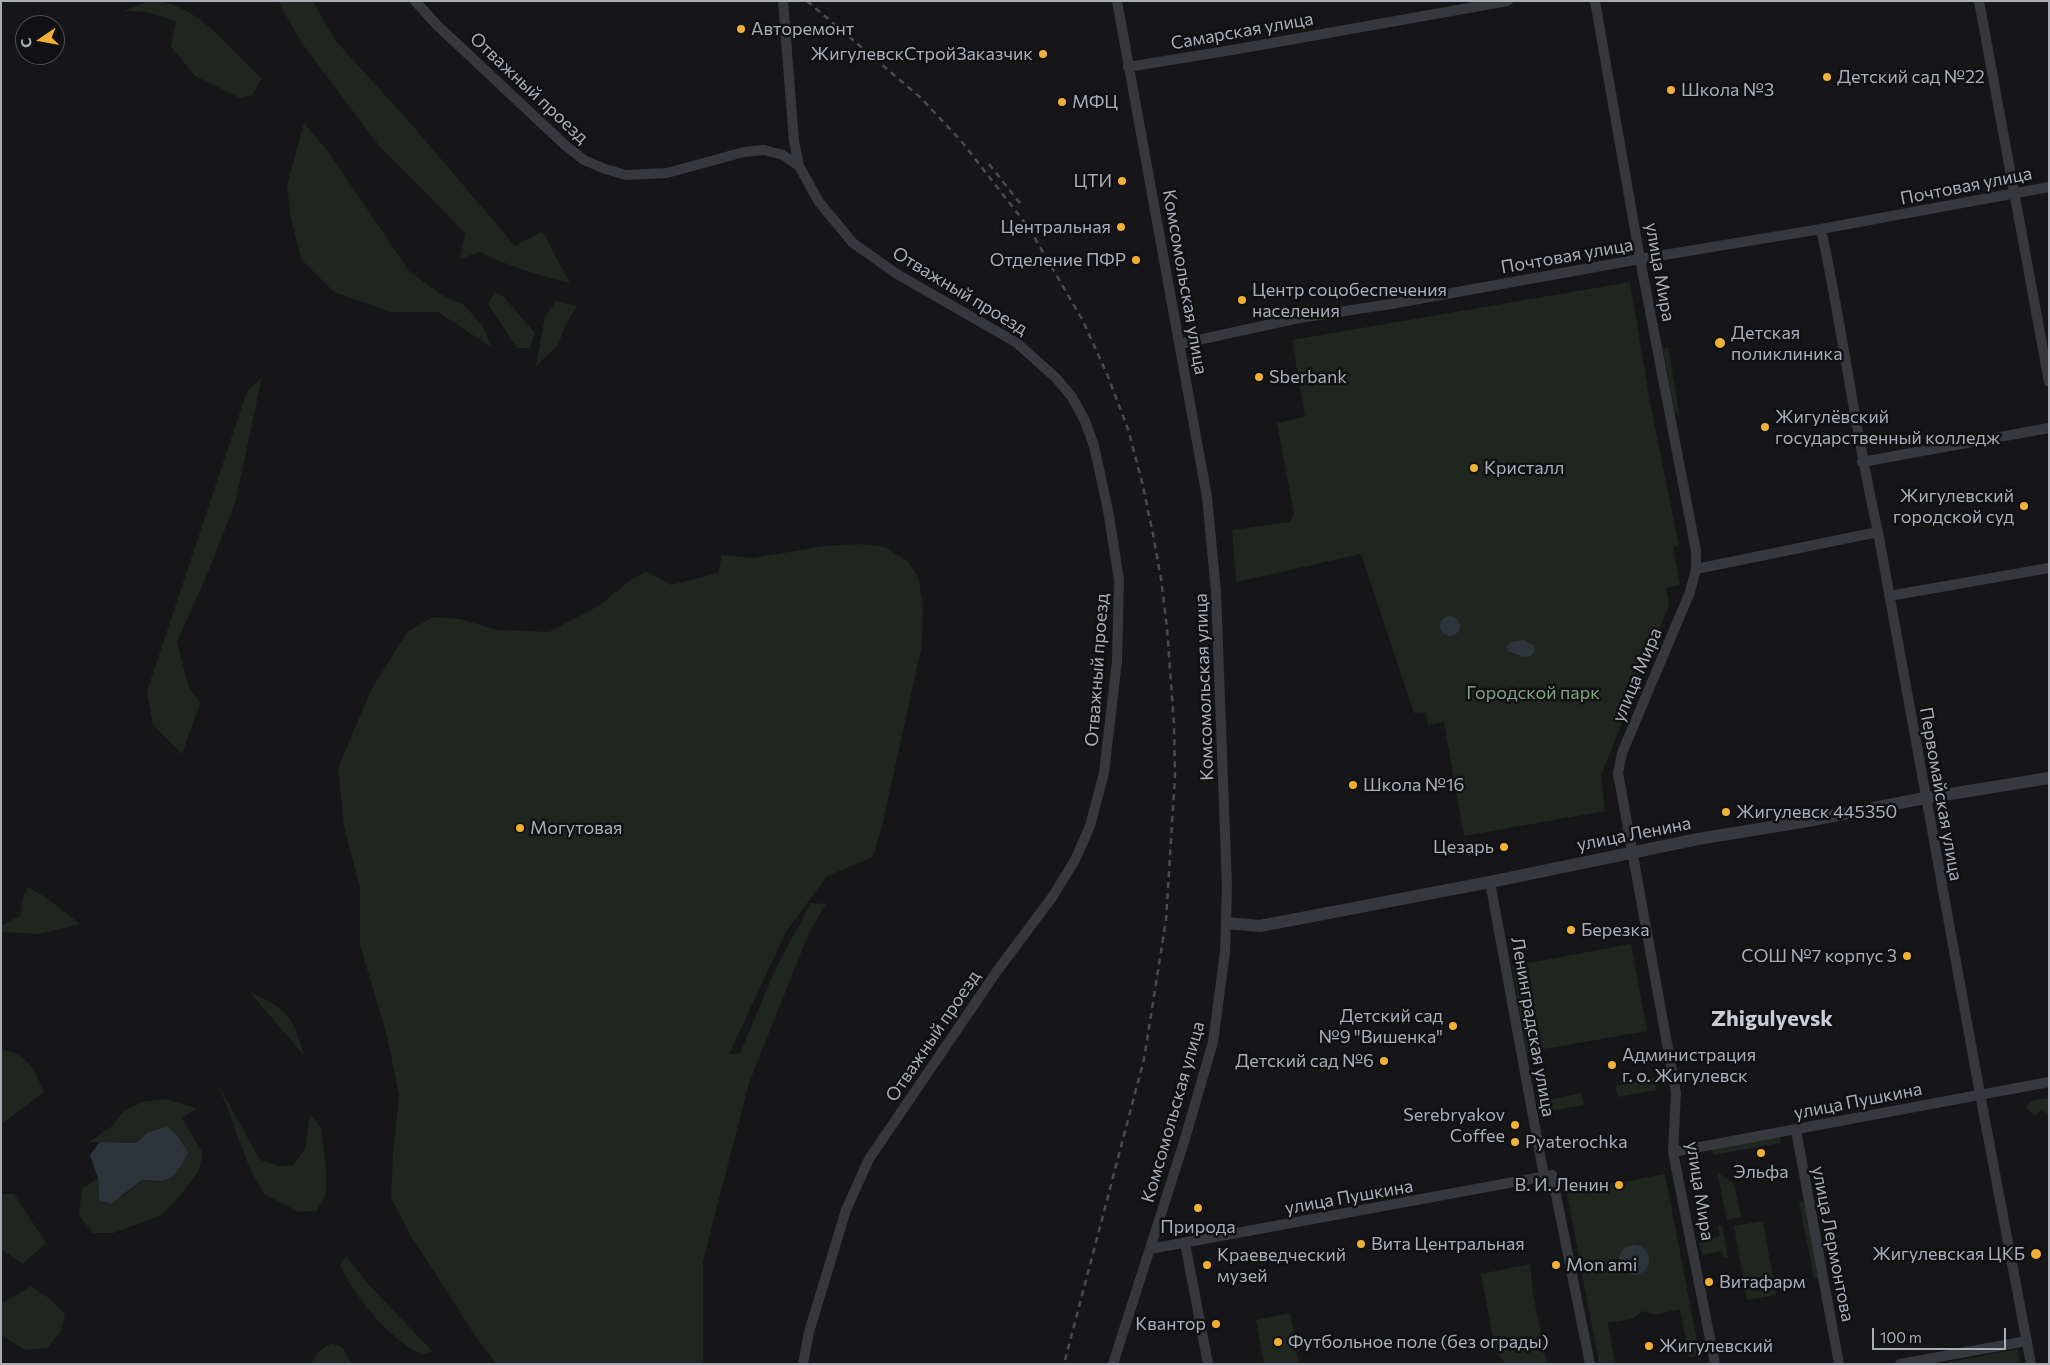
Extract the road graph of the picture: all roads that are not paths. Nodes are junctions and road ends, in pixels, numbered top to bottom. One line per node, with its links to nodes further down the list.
1 (415, 1): 8 (street, Отважный проезд)
2 (783, 1): 8 (street)
3 (1117, 1): 7 (street, Комсомольская улица)
4 (1508, 1): 7 (street, Самарская улица)
5 (1595, 1): 12 (street, улица Мира)
6 (1979, 1): 10 (street)
7 (1128, 67): 13 (street, Комсомольская улица)
8 (799, 166): 34 (street, Отважный проезд)
9 (2049, 187): 10 (street, Почтовая улица)
10 (2014, 194): 11 (street, Почтовая улица); 14 (street)
11 (1821, 229): 12 (street, Почтовая улица); 16 (street, Первомайская улица)
12 (1640, 259): 13 (street, Почтовая улица); 19 (street, улица Мира)
13 (1180, 344): 25 (street, Комсомольская улица)
14 (2049, 382)
15 (2049, 428): 16 (street)
16 (1862, 462): 17 (street, Первомайская улица)
17 (1878, 532): 19 (street); 20 (street, Первомайская улица)
18 (2049, 568): 20 (street)
19 (1696, 569): 23 (street, улица Мира)
20 (1889, 596): 22 (street, Первомайская улица)
21 (2049, 778): 22 (street, улица Ленина)
22 (1925, 798): 23 (street, улица Ленина); 27 (street, Первомайская улица)
23 (1631, 852): 24 (street, улица Ленина); 29 (street, улица Мира)
24 (1490, 882): 25 (street, улица Ленина); 30 (street, Ленинградская улица)
25 (1227, 923): 32 (street, Комсомольская улица)
26 (2049, 1082): 27 (street, улица Пушкина)
27 (1980, 1094): 28 (street, улица Пушкина); 33 (street, Первомайская улица)
28 (1796, 1130): 29 (street, улица Пушкина); 39 (street, улица Лермонтова)
29 (1674, 1152): 38 (street, улица Мира)
30 (1548, 1176): 31 (street, улица Пушкина); 37 (street, Ленинградская улица)
31 (1186, 1243): 32 (street, улица Пушкина); 36 (street)
32 (1150, 1249): 35 (street, Комсомольская улица)
33 (2027, 1341): 40 (street); 41 (street, Первомайская улица)
34 (803, 1364)
35 (1113, 1364)
36 (1208, 1364)
37 (1590, 1364)
38 (1715, 1364)
39 (1839, 1364)
40 (1900, 1364)
41 (2031, 1364)

